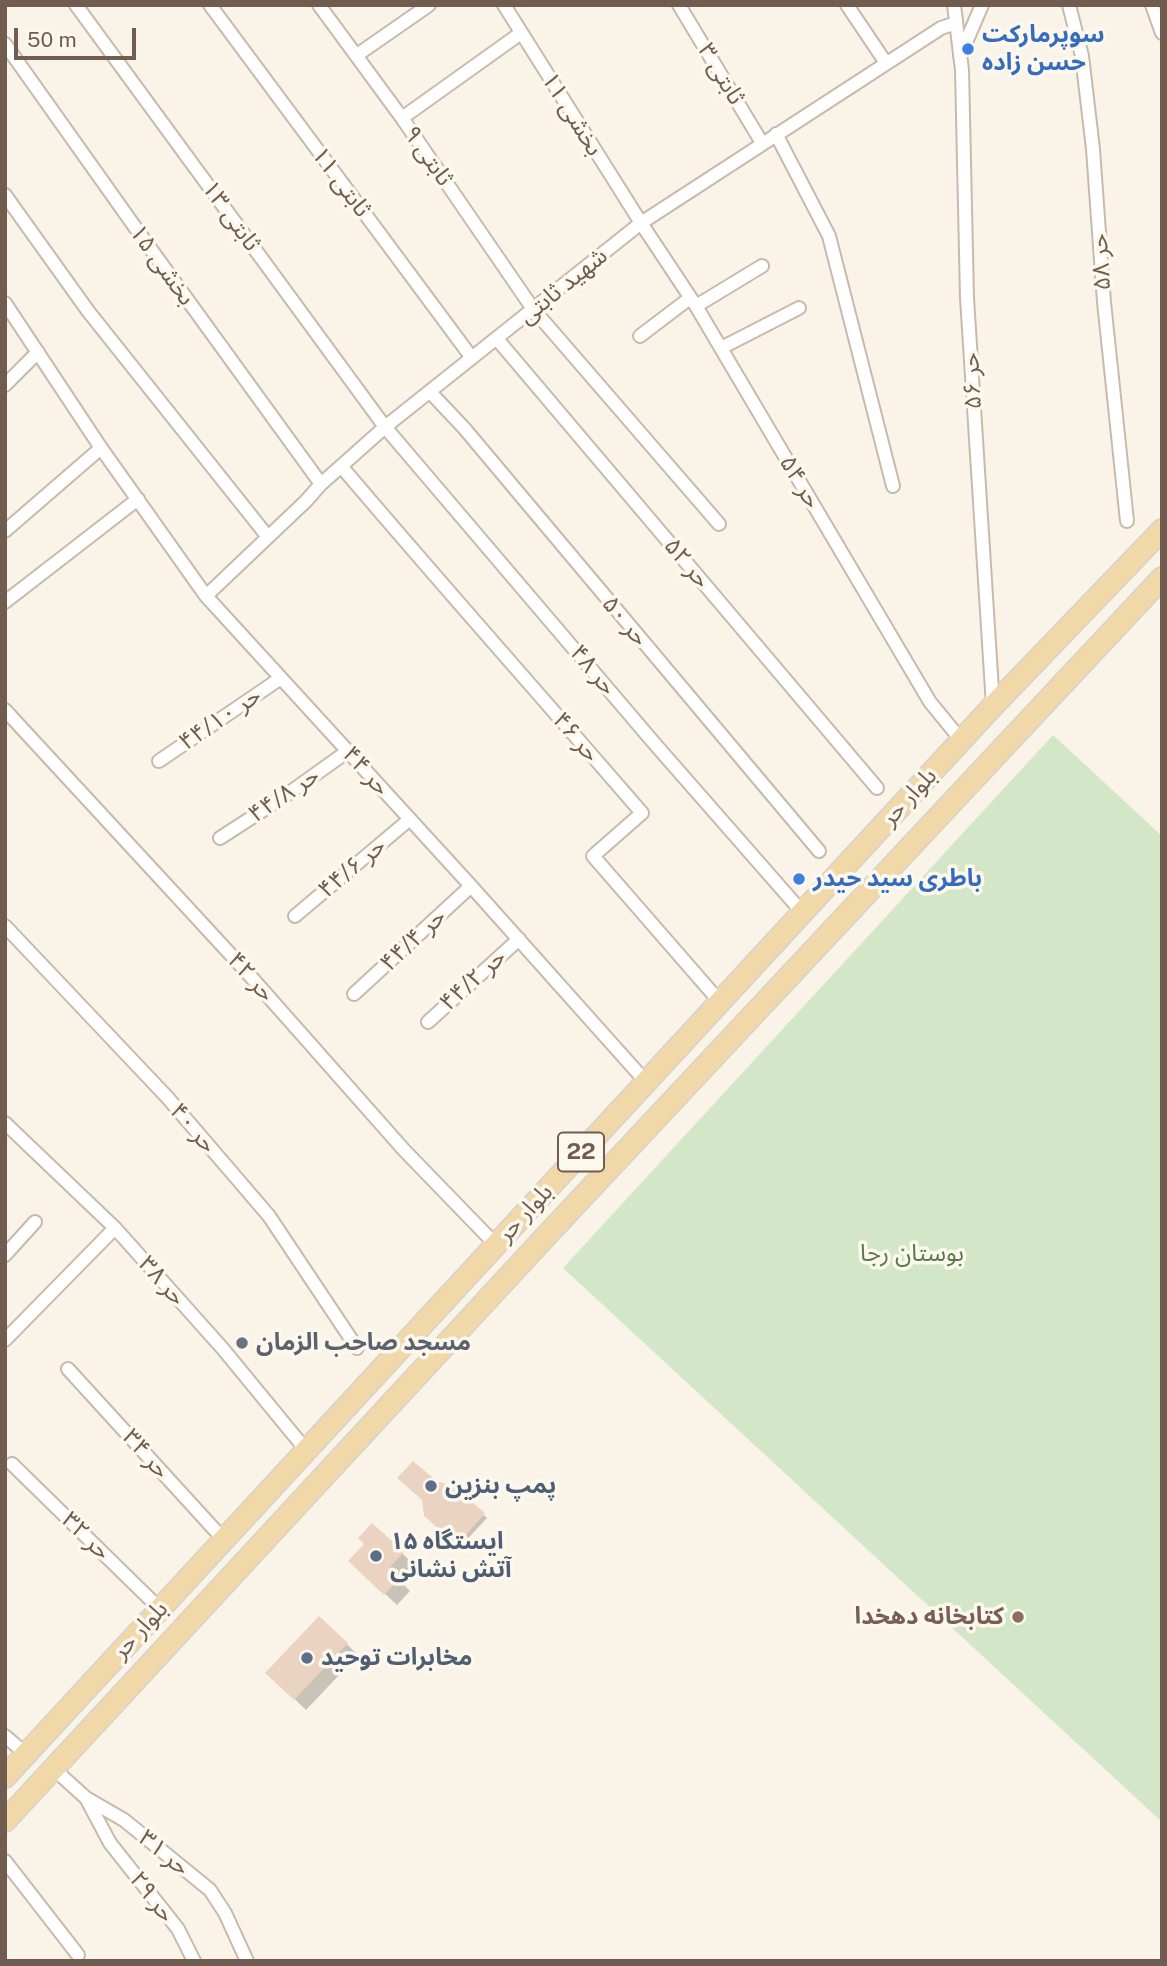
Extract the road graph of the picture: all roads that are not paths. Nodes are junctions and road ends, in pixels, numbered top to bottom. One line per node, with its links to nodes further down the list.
1 (76, 5): 36 (street, ثابتی ۱۳)
2 (210, 5): 33 (street, ثابتی ۱۱)
3 (319, 5): 16 (street, ثابتی ۹)
4 (429, 5): 16 (street)
5 (504, 5): 13 (street, بخشی ۱۱)
6 (679, 5): 21 (street, ثابتی ۳)
7 (847, 5): 18 (street)
8 (954, 5): 12 (street, حر ۵۶)
9 (982, 5): 17 (street, حر ۵۶)
10 (1069, 5): 42 (street, حر ۵۸)
11 (1153, 5): 14 (street)
12 (956, 23): 17 (street, حر ۵۶); 18 (street, شهید ثابتی)
13 (522, 33): 19 (street); 23 (street, بخشی ۱۱)
14 (1162, 33)
15 (5, 44): 39 (street, بخشی ۱۵)
16 (357, 55): 19 (street, ثابتی ۹)
17 (960, 56): 53 (street, حر ۵۶)
18 (887, 63): 20 (street, شهید ثابتی)
19 (401, 118): 28 (street, ثابتی ۹)
20 (776, 134): 21 (street, شهید ثابتی); 40 (street)
21 (762, 144): 23 (street, شهید ثابتی)
22 (5, 195): 46 (street)
23 (641, 223): 25 (street, حر ۵۴); 28 (street, شهید ثابتی)
24 (762, 266): 25 (street)
25 (693, 302): 29 (street); 31 (street, حر ۵۴)
26 (5, 303): 32 (street)
27 (799, 308): 31 (street)
28 (533, 309): 30 (street, شهید ثابتی); 43 (street, ثابتی ۹)
29 (640, 336)
30 (497, 339): 33 (street, شهید ثابتی); 58 (street, حر ۵۲)
31 (721, 348): 55 (street, حر ۵۴)
32 (38, 352): 34 (street); 37 (street, حر ۴۴)
33 (472, 358): 35 (street, شهید ثابتی)
34 (5, 385)
35 (430, 392): 36 (street, شهید ثابتی); 61 (street, حر ۵۰)
36 (385, 427): 38 (street, شهید ثابتی); 63 (street, حر ۴۸)
37 (101, 448): 41 (street, حر ۴۴); 45 (street)
38 (341, 466): 39 (street, شهید ثابتی); 68 (street, حر ۴۶)
39 (321, 484): 46 (street, شهید ثابتی)
40 (893, 486)
41 (138, 499): 49 (street, حر ۴۴); 50 (street)
42 (1126, 521)
43 (719, 524)
44 (1162, 530): 48 (main road, بلوار حر / 22)
45 (5, 531)
46 (268, 537): 49 (street, شهید ثابتی)
47 (1162, 578): 51 (main road, بلوار حر / 22)
48 (1107, 589): 51 (main road); 53 (main road, بلوار حر / 22)
49 (206, 596): 52 (street, حر ۴۴)
50 (5, 602)
51 (1131, 612): 85 (main road, بلوار حر / 22)
52 (281, 678): 56 (street, حر ۴۴); 57 (street, حر ۴۴/۱۰)
53 (993, 706): 55 (main road, بلوار حر / 22)
54 (5, 710): 74 (street, حر ۴۲)
55 (961, 740): 63 (main road, بلوار حر / 22)
56 (348, 751): 59 (street, حر ۴۴); 60 (street, حر ۴۴/۸)
57 (159, 761)
58 (877, 788)
59 (410, 819): 62 (street, حر ۴۴); 64 (street, حر ۴۴/۶)
60 (220, 838)
61 (819, 851)
62 (471, 886): 66 (street, حر ۴۴); 67 (street, حر ۴۴/۴)
63 (802, 912): 68 (main road, بلوار حر / 22)
64 (295, 916)
65 (5, 926): 77 (street, حر ۴۰)
66 (519, 939): 69 (street, حر ۴۴/۲); 70 (street, حر ۴۴)
67 (354, 994)
68 (720, 1002): 70 (main road, بلوار حر / 22)
69 (428, 1021)
70 (646, 1082): 74 (main road, بلوار حر / 22)
71 (5, 1124): 73 (street, حر ۳۸)
72 (35, 1222): 75 (street)
73 (115, 1228): 76 (street); 79 (street, حر ۳۸)
74 (496, 1245): 79 (main road, بلوار حر / 22)
75 (5, 1255)
76 (5, 1340)
77 (357, 1348)
78 (68, 1369): 81 (street, حر ۳۴)
79 (306, 1450): 81 (main road, بلوار حر / 22)
80 (12, 1464): 82 (street, حر ۳۲)
81 (224, 1540): 82 (main road, بلوار حر / 22)
82 (160, 1609): 84 (main road, بلوار حر / 22)
83 (5, 1736): 84 (street)
84 (26, 1754): 86 (main road, بلوار حر / 22)
85 (54, 1769): 87 (street, حر ۳۱); 88 (main road, بلوار حر / 22)
86 (5, 1777)
87 (86, 1798): 91 (street, حر ۲۹); 92 (street, حر ۳۱)
88 (5, 1821)
89 (5, 1861): 90 (street)
90 (79, 1955)
91 (194, 1961)
92 (247, 1961)

